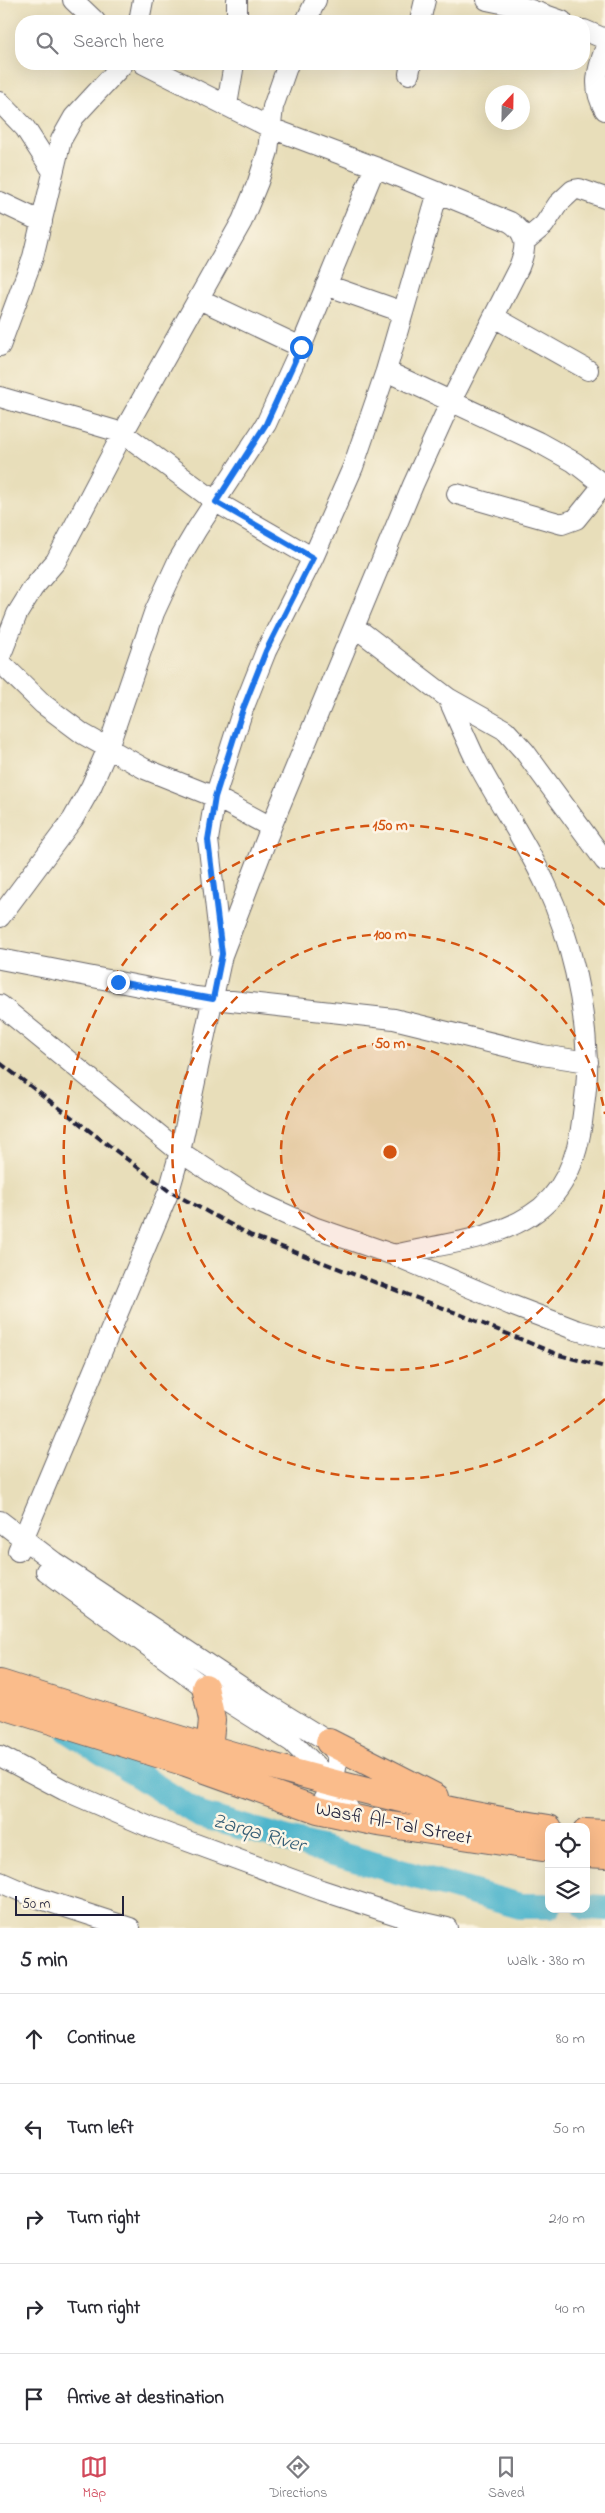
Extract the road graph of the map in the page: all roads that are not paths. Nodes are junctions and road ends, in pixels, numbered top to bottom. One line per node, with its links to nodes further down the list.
1 (73, 0): 8 (street)
2 (143, 0): 9 (street)
3 (237, 0): 10 (street)
4 (316, 0): 11 (street)
5 (425, 0): 12 (street)
6 (487, 0): 7 (street)
7 (526, 4): 13 (street)
8 (89, 15)
9 (140, 15)
10 (237, 15)
11 (309, 15)
12 (421, 15)
13 (549, 15)
14 (590, 33): 15 (street)
15 (605, 39)
16 (605, 49): 23 (street)
17 (117, 70): 26 (street)
18 (156, 70): 22 (street)
19 (233, 70): 22 (street)
20 (286, 70): 24 (street)
21 (0, 102): 26 (street)
22 (227, 105): 24 (street)
23 (605, 110)
24 (271, 128): 25 (street); 33 (street)
25 (375, 167): 27 (street); 32 (street)
26 (52, 170): 30 (street)
27 (438, 192): 31 (street); 34 (street)
28 (605, 198): 31 (street)
29 (0, 202): 30 (street)
30 (42, 222): 36 (street)
31 (525, 241): 35 (street)
32 (326, 285): 34 (street); 37 (street)
33 (199, 299): 37 (street); 42 (street)
34 (404, 312): 39 (street)
35 (494, 317): 38 (street); 41 (street)
36 (0, 346)
37 (301, 347): 45 (street)
38 (588, 370)
39 (386, 371): 41 (street); 46 (street)
40 (0, 397): 42 (street)
41 (450, 401): 43 (street); 47 (street)
42 (123, 433): 45 (street); 48 (street)
43 (605, 485): 44 (street)
44 (457, 494)
45 (216, 502): 46 (street); 51 (street)
46 (313, 558): 52 (street)
47 (355, 628): 50 (street); 53 (street)
48 (0, 657)
49 (0, 662): 51 (street)
50 (448, 698): 54 (street); 63 (street)
51 (108, 748): 52 (street); 58 (street)
52 (215, 797): 53 (street); 56 (street)
53 (270, 827): 57 (street)
54 (599, 836): 55 (street)
55 (605, 861)
56 (211, 878): 57 (street); 59 (street)
57 (250, 883): 59 (street)
58 (0, 917)
59 (222, 954): 61 (street)
60 (0, 959): 61 (street)
61 (213, 999): 63 (street); 64 (street)
62 (0, 1005): 64 (street)
63 (588, 1062): 65 (street)
64 (180, 1152): 65 (street); 67 (street)
65 (394, 1255): 66 (street)
66 (605, 1338)
67 (38, 1500): 68 (street); 70 (street); 71 (street)
68 (0, 1515)
69 (0, 1521): 70 (street)
70 (15, 1542): 71 (street); 73 (street)
71 (54, 1562): 75 (street)
72 (0, 1683): 76 (main road)
73 (205, 1688): 76 (main road); 78 (street)
74 (0, 1705): 76 (main road)
75 (329, 1742): 78 (street); 80 (main road)
76 (194, 1751): 78 (main road, Wasfi Al-Tal Street); 79 (main road, Wasfi Al-Tal Street)
77 (0, 1756): 90 (street)
78 (333, 1783): 79 (street); 80 (main road, Wasfi Al-Tal Street); 81 (street)
79 (318, 1810): 81 (main road, Wasfi Al-Tal Street)
80 (477, 1817): 82 (main road, Wasfi Al-Tal Street)
81 (354, 1818): 85 (main road, Wasfi Al-Tal Street)
82 (545, 1827)
83 (590, 1832): 84 (main road)
84 (605, 1833)
85 (545, 1848)
86 (590, 1854): 87 (main road)
87 (605, 1855)
88 (0, 1882): 89 (street)
89 (130, 1928)
90 (447, 1928)

